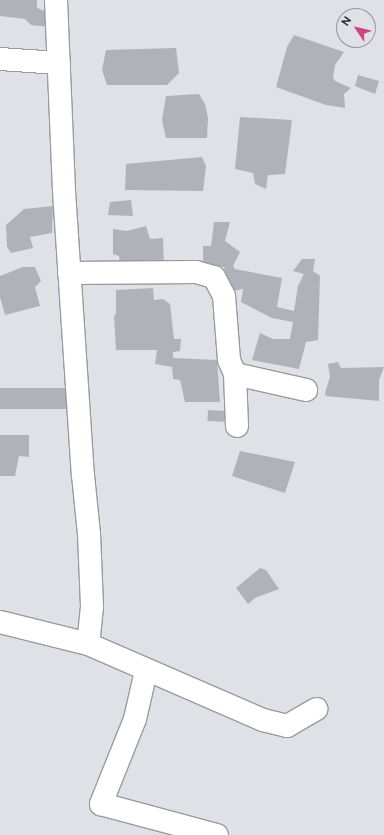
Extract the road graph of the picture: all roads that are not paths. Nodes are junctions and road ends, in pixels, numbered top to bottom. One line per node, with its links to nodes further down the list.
1 (56, 0): 3 (street)
2 (0, 59): 3 (street)
3 (59, 63): 4 (street)
4 (69, 273): 5 (street); 9 (street)
5 (234, 374): 6 (street); 7 (street)
6 (306, 390)
7 (237, 426)
8 (0, 622): 9 (street)
9 (88, 644): 10 (street)
10 (146, 671): 11 (street); 12 (street)
11 (316, 709)
12 (217, 835)

